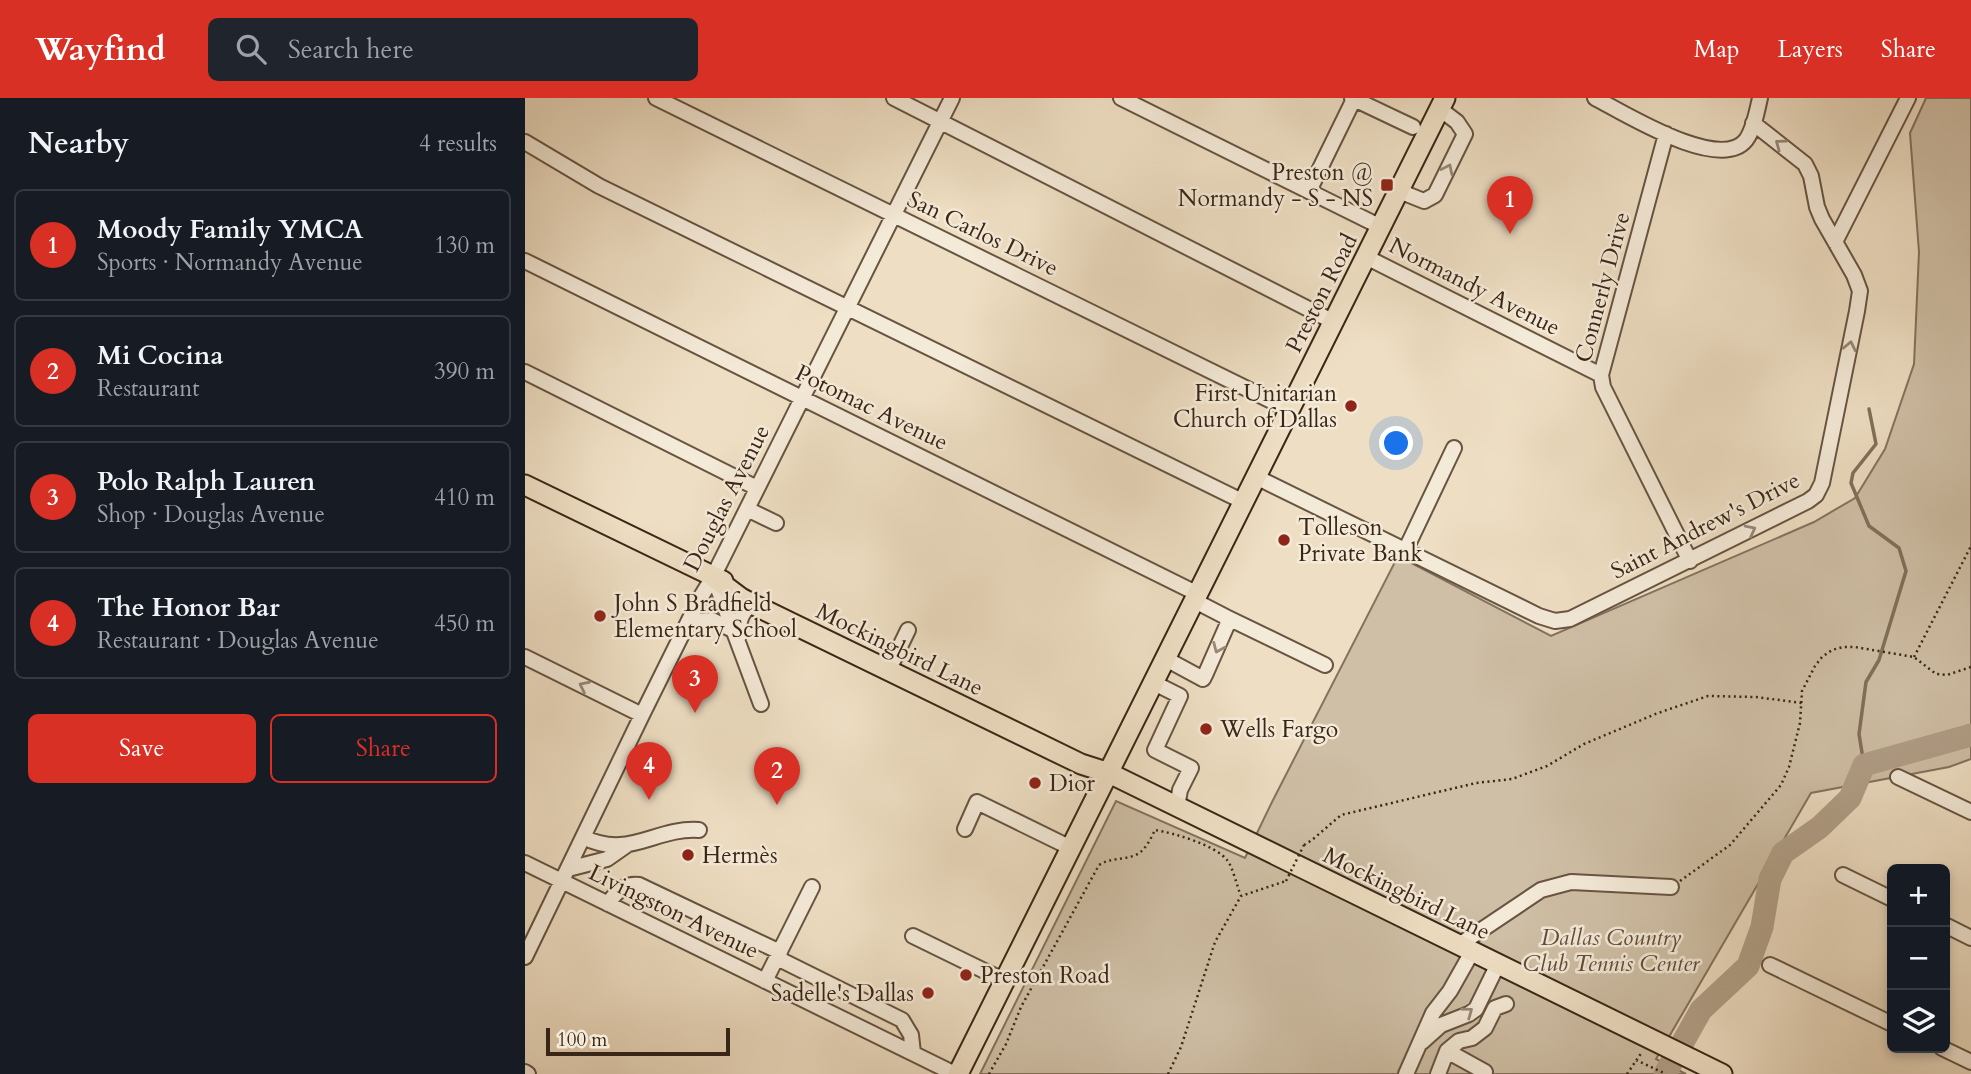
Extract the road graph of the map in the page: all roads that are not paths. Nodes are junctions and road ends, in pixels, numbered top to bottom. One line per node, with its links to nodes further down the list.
1 (656, 98): 17 (street, San Carlos Drive)
2 (894, 98): 10 (street)
3 (952, 98): 10 (street, Douglas Avenue)
4 (1121, 98): 15 (street, Normandy Avenue)
5 (1353, 98): 12 (street); 15 (street)
6 (1595, 98): 13 (street)
7 (1759, 98): 11 (street)
8 (1908, 98): 19 (street)
9 (1443, 104): 16 (main road, Preston Road); 16 (street, one-way to 9)
10 (940, 121): 17 (street, Douglas Avenue); 23 (street)
11 (1753, 123): 13 (street); 19 (street, Saint Andrew's Drive, one-way to 11)
12 (1413, 127)
13 (1667, 134): 25 (street, Connerly Drive)
14 (525, 142): 22 (street)
15 (1309, 191): 18 (street, Normandy Avenue)
16 (1399, 191): 18 (main road, Preston Road)
17 (894, 214): 22 (street, Douglas Avenue); 27 (street, San Carlos Drive)
18 (1381, 227): 20 (main road, Preston Road)
19 (1835, 242): 36 (street, Saint Andrew's Drive, one-way to 19)
20 (1366, 257): 23 (main road, Preston Road); 25 (street, Normandy Avenue)
21 (525, 261): 26 (street, Potomac Avenue)
22 (848, 307): 26 (street, Douglas Avenue); 32 (street)
23 (1333, 322): 27 (main road, Preston Road)
24 (525, 372): 31 (street)
25 (1601, 375): 36 (street, Connerly Drive)
26 (802, 397): 31 (street, Douglas Avenue); 38 (street, Potomac Avenue)
27 (1290, 410): 29 (main road, Preston Road)
28 (1454, 449): 35 (street)
29 (1256, 477): 32 (main road, Preston Road); 35 (street, Saint Andrew's Drive)
30 (525, 485): 37 (main road, Mockingbird Lane)
31 (757, 488): 33 (street, Douglas Avenue)
32 (1244, 502): 38 (main road, Preston Road)
33 (747, 509): 34 (street); 37 (street, Douglas Avenue)
34 (776, 523)
35 (1405, 551): 36 (street, Saint Andrew's Drive)
36 (1690, 561)
37 (713, 577): 39 (main road, Mockingbird Lane); 41 (street, Douglas Avenue); 43 (street); 46 (main road, Mockingbird Lane)
38 (1197, 597): 40 (street, Potomac Avenue); 45 (main road, Preston Road)
39 (754, 604): 43 (street); 46 (main road, Mockingbird Lane)
40 (1226, 617): 45 (street, one-way to 45); 47 (street, Potomac Avenue)
41 (688, 622): 43 (street); 50 (street, Douglas Avenue)
42 (908, 630): 46 (street)
43 (736, 637): 49 (street)
44 (525, 657): 50 (street, one-way to 44)
45 (1166, 659): 48 (main road, Preston Road)
46 (891, 665): 51 (main road, Mockingbird Lane)
47 (1325, 665)
48 (1154, 683): 51 (main road, Preston Road); 53 (street)
49 (761, 704)
50 (642, 715): 57 (street, Douglas Avenue)
51 (1109, 772): 53 (main road, Mockingbird Lane); 59 (main road, Preston Road)
52 (1898, 777): 54 (street)
53 (1177, 807): 70 (main road, Mockingbird Lane)
54 (1971, 813)
55 (965, 829): 59 (street)
56 (699, 830): 58 (street)
57 (583, 837): 58 (street); 61 (street, Douglas Avenue)
58 (627, 845): 61 (street)
59 (1071, 848): 75 (main road, Preston Road)
60 (525, 863): 61 (street, Livingston Avenue)
61 (565, 875): 66 (street, Livingston Avenue); 72 (street, Douglas Avenue)
62 (1843, 875): 65 (street)
63 (812, 887): 71 (street)
64 (1671, 887): 70 (street)
65 (1887, 897)
66 (608, 904): 71 (street); 76 (street, Livingston Avenue)
67 (1949, 927): 69 (street)
68 (913, 936): 75 (street)
69 (1971, 938)
70 (1465, 949): 73 (main road, Mockingbird Lane); 79 (street)
71 (778, 955): 76 (street); 82 (street)
72 (525, 957)
73 (1498, 964): 79 (street, one-way to 73); 84 (main road, Mockingbird Lane)
74 (1770, 965): 78 (street)
75 (1003, 980): 85 (main road, Preston Road)
76 (765, 981): 82 (street, Livingston Avenue)
77 (1506, 1004): 80 (street)
78 (1887, 1022)
79 (1421, 1043): 86 (street)
80 (1447, 1051): 87 (street); 88 (street)
81 (1950, 1052): 83 (street)
82 (913, 1053): 85 (street, Livingston Avenue)
83 (1971, 1062)
84 (1713, 1070)
85 (956, 1074)
86 (1406, 1074)
87 (1438, 1074)
88 (1484, 1074)

